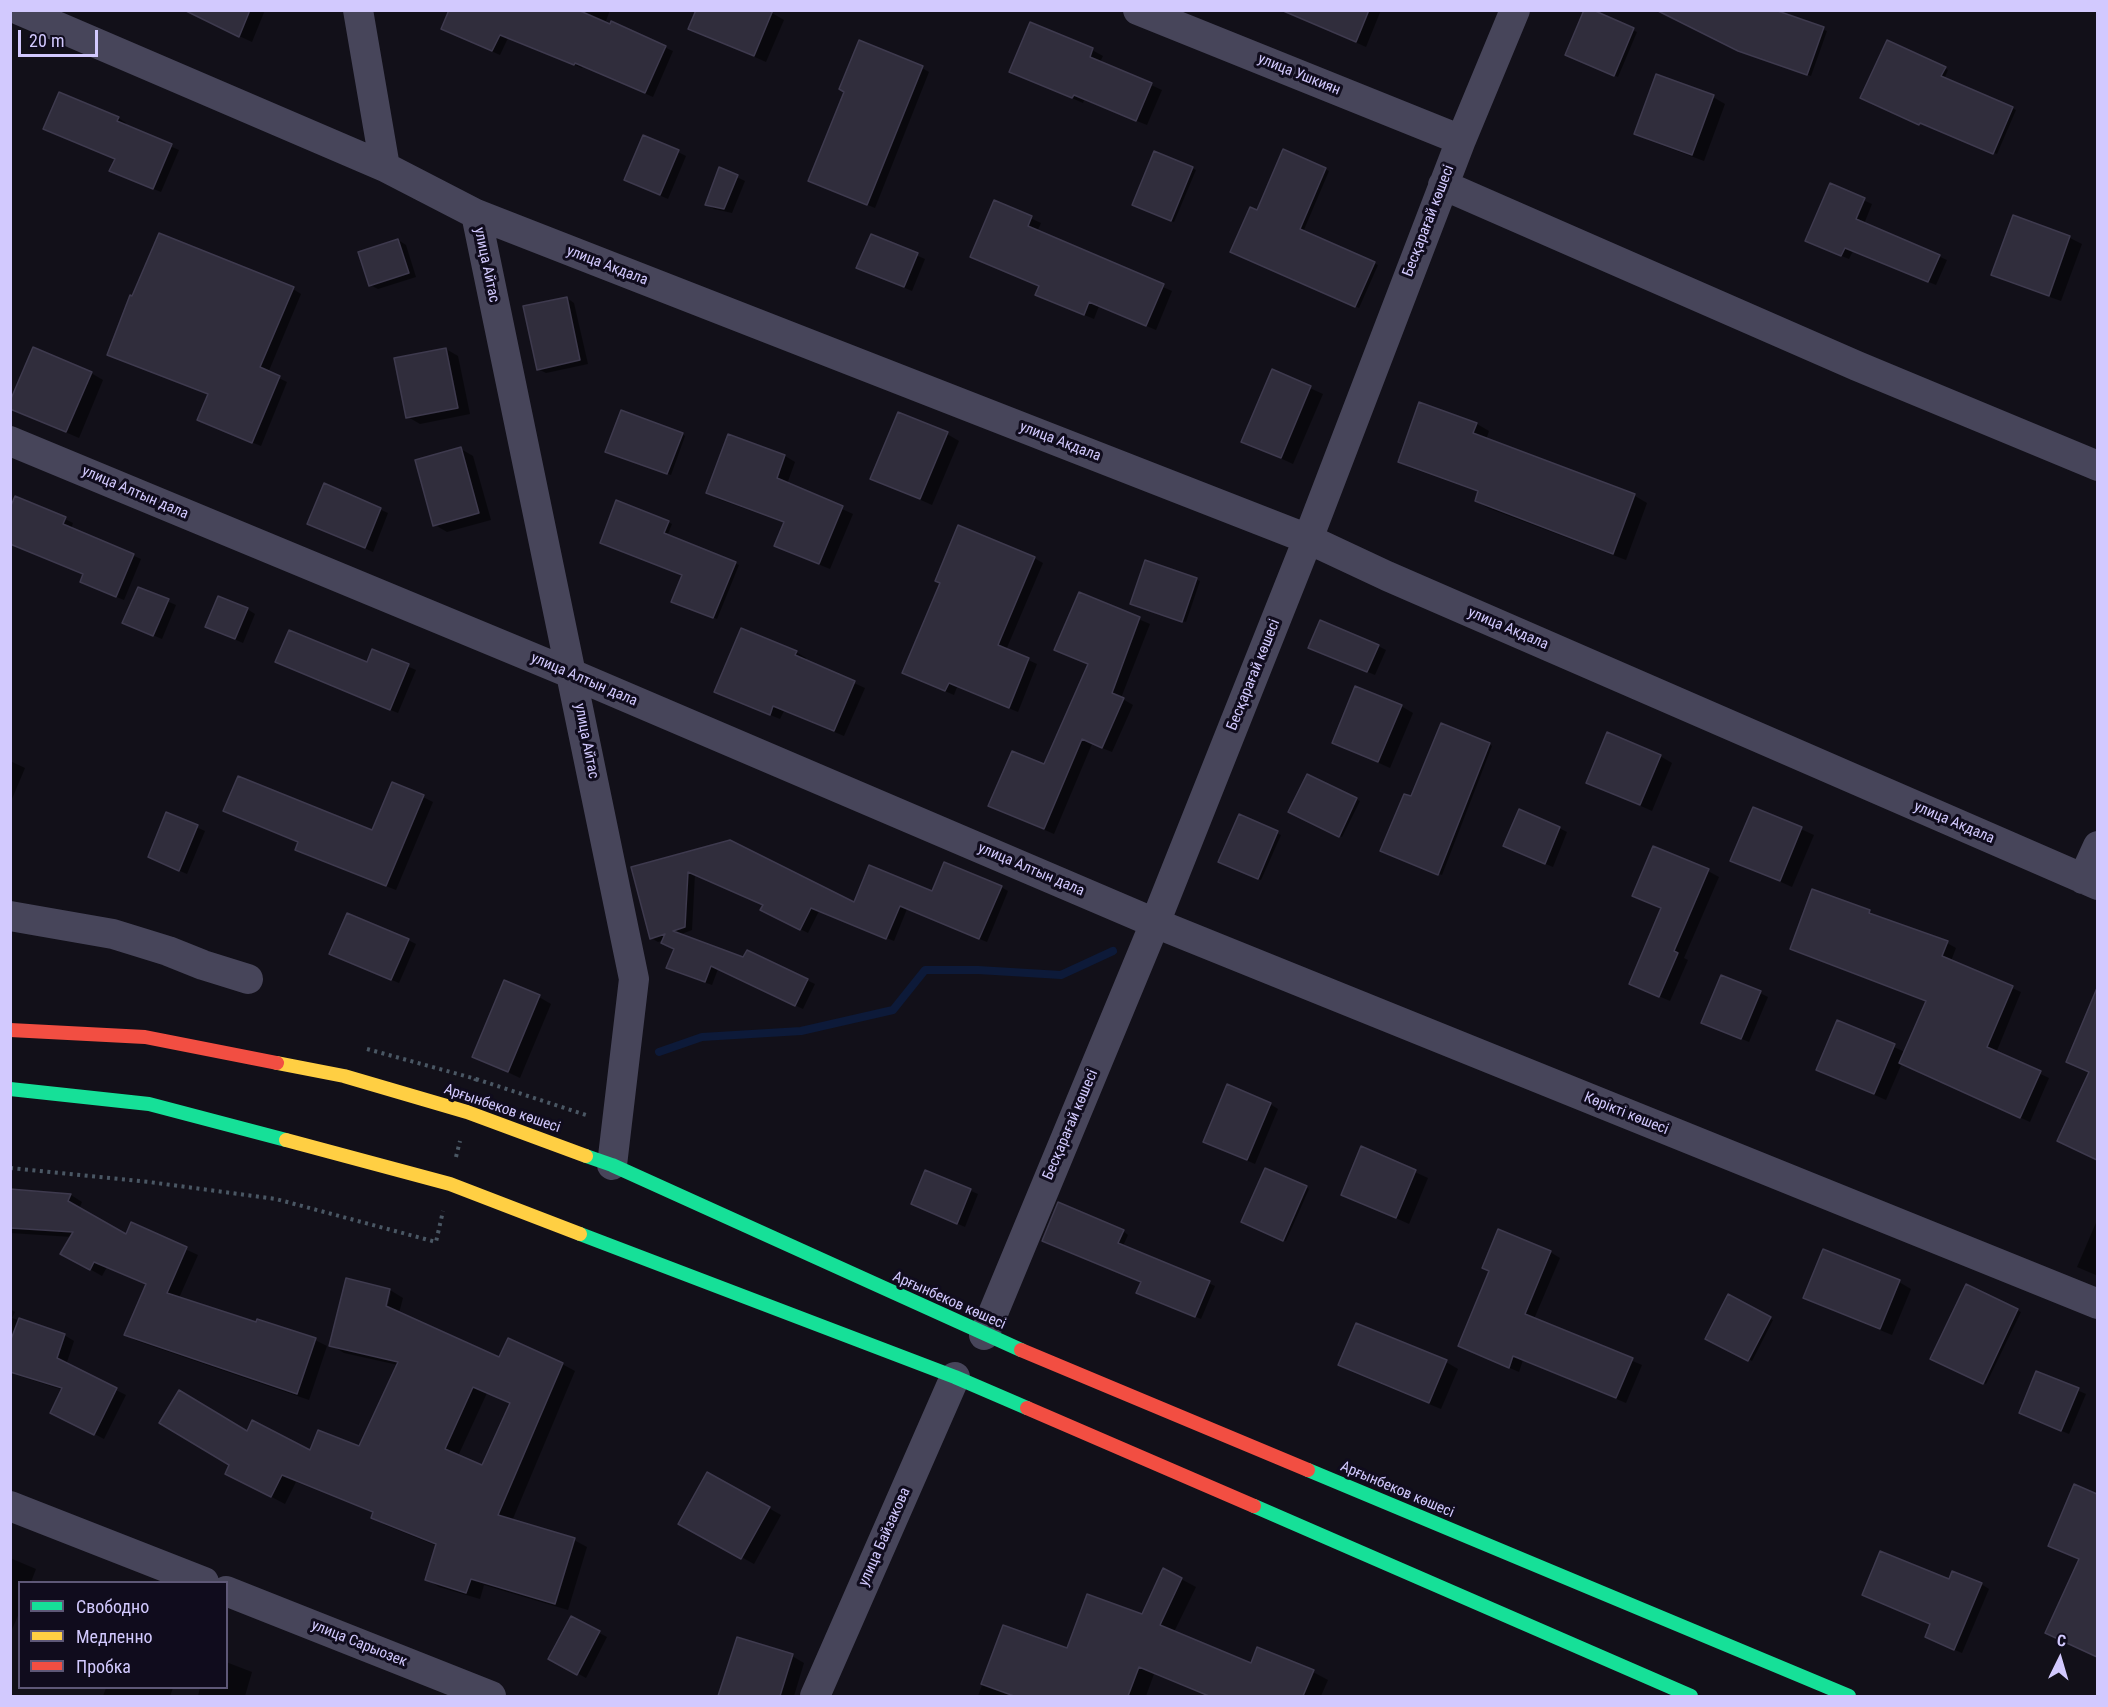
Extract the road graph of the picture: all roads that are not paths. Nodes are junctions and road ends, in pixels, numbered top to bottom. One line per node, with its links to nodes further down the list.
1 (19, 10): 6 (street, улица Акдала)
2 (358, 10): 6 (street)
3 (1138, 10): 5 (street, улица Ушкиян)
4 (1515, 10): 5 (street, Бесқарағай көшесі)
5 (1461, 140): 7 (street, Бесқарағай көшесі)
6 (385, 166): 8 (street, улица Акдала)
7 (1443, 185): 10 (street); 11 (street, Бесқарағай көшесі)
8 (476, 214): 11 (street, улица Акдала); 12 (street, улица Айтас)
9 (10, 441): 12 (street, улица Алтын дала)
10 (2097, 466)
11 (1308, 539): 14 (street, улица Акдала); 16 (street, Бесқарағай көшесі)
12 (572, 674): 16 (street, улица Алтын дала); 20 (street, улица Айтас)
13 (2097, 846): 14 (street)
14 (2090, 882)
15 (10, 916): 17 (street)
16 (1155, 923): 21 (street, Көрікті көшесі); 22 (street, Бесқарағай көшесі)
17 (248, 979)
18 (10, 1029): 20 (main road, Арғынбеков көшесі)
19 (10, 1089): 23 (main road)
20 (612, 1165): 22 (main road, Арғынбеков көшесі)
21 (2097, 1304)
22 (984, 1335): 30 (main road, Арғынбеков көшесі)
23 (955, 1377): 28 (street, улица Байзакова); 29 (main road)
24 (10, 1506): 25 (street)
25 (201, 1581)
26 (228, 1592): 27 (street, улица Сарыозек)
27 (491, 1696)
28 (815, 1696)
29 (1691, 1696)
30 (1849, 1696)

